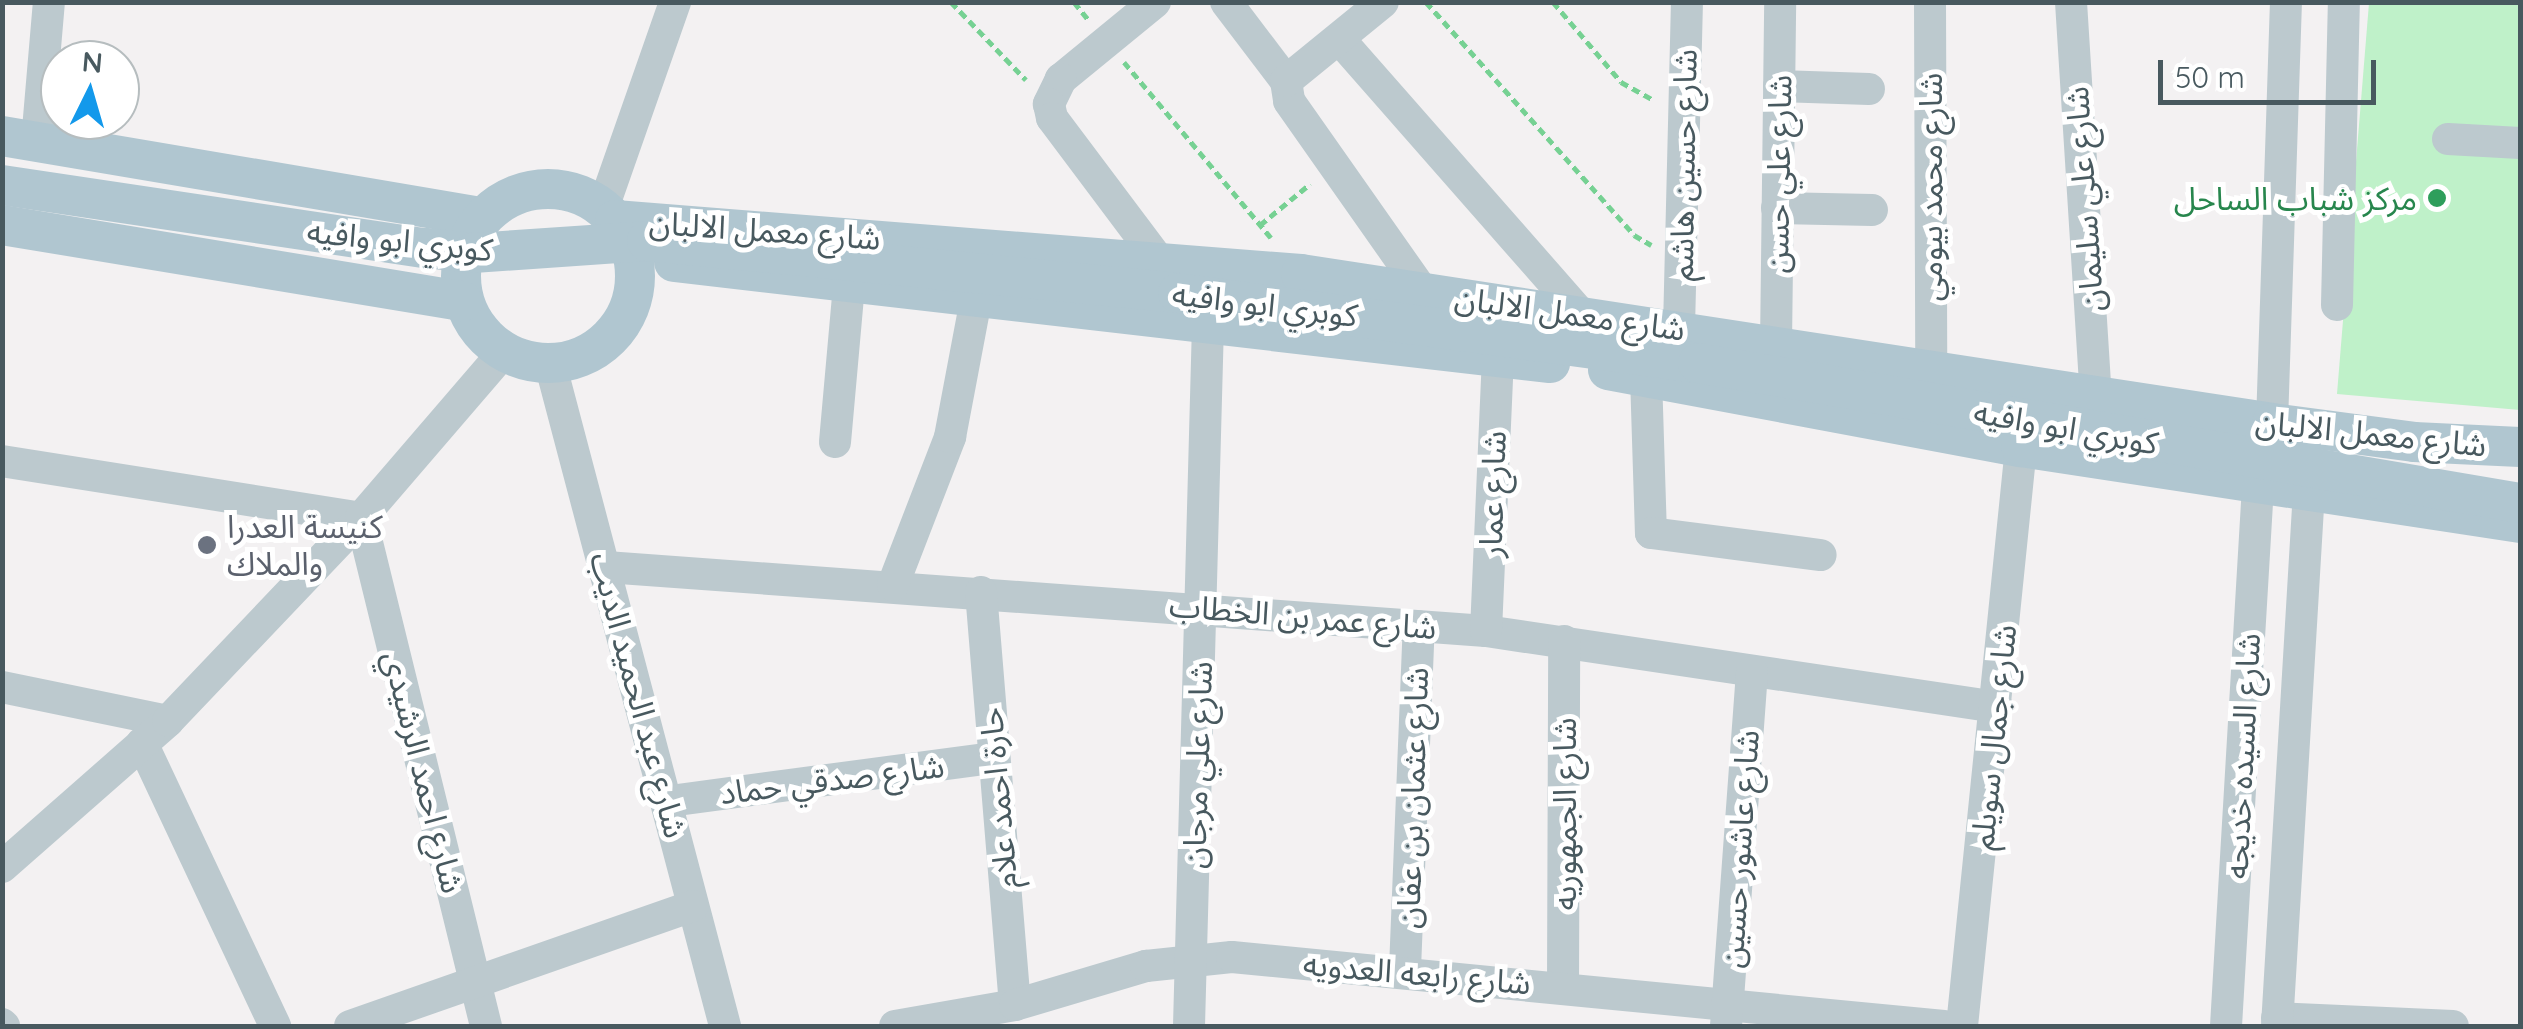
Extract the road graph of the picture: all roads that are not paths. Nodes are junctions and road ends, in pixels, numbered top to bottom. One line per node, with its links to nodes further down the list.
1 (50, 2): 16 (street)
2 (675, 2): 22 (street)
3 (1155, 2): 26 (street)
4 (1226, 2): 13 (street)
5 (1383, 2): 12 (street)
6 (1686, 2): 34 (street, شارع حسين هاشم)
7 (1780, 2): 14 (street, شارع علي حسن)
8 (1930, 2): 39 (street, شارع محمد بيومي)
9 (2071, 2): 41 (street, شارع علي سليمان)
10 (2286, 2): 43 (street)
11 (2344, 2): 31 (street)
12 (1340, 40): 13 (street); 32 (street)
13 (1286, 81): 28 (street)
14 (1779, 86): 15 (street); 20 (street, شارع علي حسن)
15 (1868, 89)
16 (20, 138): 23 (main road)
17 (2448, 140): 18 (street)
18 (2520, 144)
19 (2, 185): 53 (main road, كوبري ابو وافيه, bridge)
20 (1778, 208): 21 (street); 35 (street, شارع علي حسن)
21 (1872, 210)
22 (609, 214): 23 (main road); 25 (main road); 26 (main road, شارع معمل الالبان)
23 (483, 217): 29 (main road)
24 (2, 224): 29 (main road)
25 (633, 258): 27 (main road, شارع معمل الالبان); 38 (main road)
26 (1158, 259): 28 (main road, شارع معمل الالبان)
27 (849, 284): 30 (main road, شارع معمل الالبان); 44 (street)
28 (1424, 293): 32 (main road, شارع معمل الالبان)
29 (464, 300): 36 (main road)
30 (976, 300): 33 (main road, شارع معمل الالبان); 58 (street)
31 (2337, 305)
32 (1580, 313): 34 (main road, شارع معمل الالبان)
33 (1208, 324): 37 (main road, شارع معمل الالبان); 60 (street, شارع علي مرجان)
34 (1678, 328): 35 (main road, شارع معمل الالبان)
35 (1776, 345): 39 (main road, شارع معمل الالبان)
36 (504, 352): 38 (main road); 54 (street)
37 (1498, 356): 40 (main road, شارع معمل الالبان); 62 (street, شارع عمار)
38 (550, 363): 57 (street, شارع عبد الحميد الديب)
39 (1931, 372): 41 (main road, شارع معمل الالبان)
40 (1646, 376): 46 (main road, شارع معمل الالبان); 56 (street)
41 (2096, 396): 42 (main road, شارع معمل الالبان)
42 (2136, 403): 43 (main road, شارع معمل الالبان); 49 (main road)
43 (2272, 424): 45 (main road, شارع معمل الالبان)
44 (835, 442)
45 (2414, 442): 47 (main road, شارع معمل الالبان); 50 (main road)
46 (2021, 447): 49 (main road, شارع معمل الالبان); 66 (street, شارع جمال سويلم)
47 (2520, 447)
48 (2, 460): 54 (street)
49 (2131, 462): 51 (main road, شارع معمل الالبان)
50 (2520, 472)
51 (2258, 485): 52 (main road, شارع معمل الالبان); 88 (street, شارع السيده خديجه)
52 (2309, 490): 55 (main road, شارع معمل الالبان); 79 (street, شارع السيده خديجه)
53 (2520, 503)
54 (362, 518): 67 (street); 75 (street, شارع احمد الرشيدي)
55 (2520, 523)
56 (1821, 555)
57 (606, 567): 58 (street, شارع عمر بن الخطاب); 70 (street, شارع عبد الحميد الديب)
58 (893, 585): 59 (street, شارع عمر بن الخطاب)
59 (981, 592): 60 (street, شارع عمر بن الخطاب); 69 (street, حارة احمد علام)
60 (1203, 608): 61 (street, شارع عمر بن الخطاب); 73 (street, شارع علي مرجان)
61 (1419, 626): 62 (street, شارع عمر بن الخطاب); 74 (street, شارع عثمان بن عفان)
62 (1486, 631): 63 (street, شارع عمر بن الخطاب)
63 (1564, 641): 64 (street, شارع عمر بن الخطاب); 76 (street, شارع الجمهوريه)
64 (1752, 672): 66 (street, شارع عمر بن الخطاب); 78 (street, شارع عاشور حسين)
65 (2, 687): 67 (street)
66 (1997, 707): 87 (street, شارع جمال سويلم)
67 (168, 721): 68 (street)
68 (142, 743): 71 (street); 80 (street)
69 (994, 758): 70 (street, شارع صدقي حماد); 77 (street, حارة احمد علام)
70 (670, 800): 72 (street, شارع عبد الحميد الديب)
71 (2, 867)
72 (693, 906): 75 (street); 83 (street, شارع عبد الحميد الديب)
73 (1189, 959): 74 (street, شارع رابعه العدويه); 77 (street, شارع رابعه العدويه); 85 (street, شارع علي مرجان)
74 (1405, 970): 76 (street, شارع رابعه العدويه)
75 (475, 980): 81 (street); 82 (street, شارع احمد الرشيدي)
76 (1563, 987): 78 (street, شارع رابعه العدويه)
77 (1015, 1005): 84 (street, شارع رابعه العدويه)
78 (1727, 1016): 86 (street, شارع رابعه العدويه)
79 (2277, 1022): 89 (street)
80 (275, 1026)
81 (350, 1026)
82 (486, 1026)
83 (725, 1026)
84 (895, 1026)
85 (1189, 1026)
86 (1944, 1026)
87 (1962, 1026)
88 (2226, 1026)
89 (2453, 1026)

